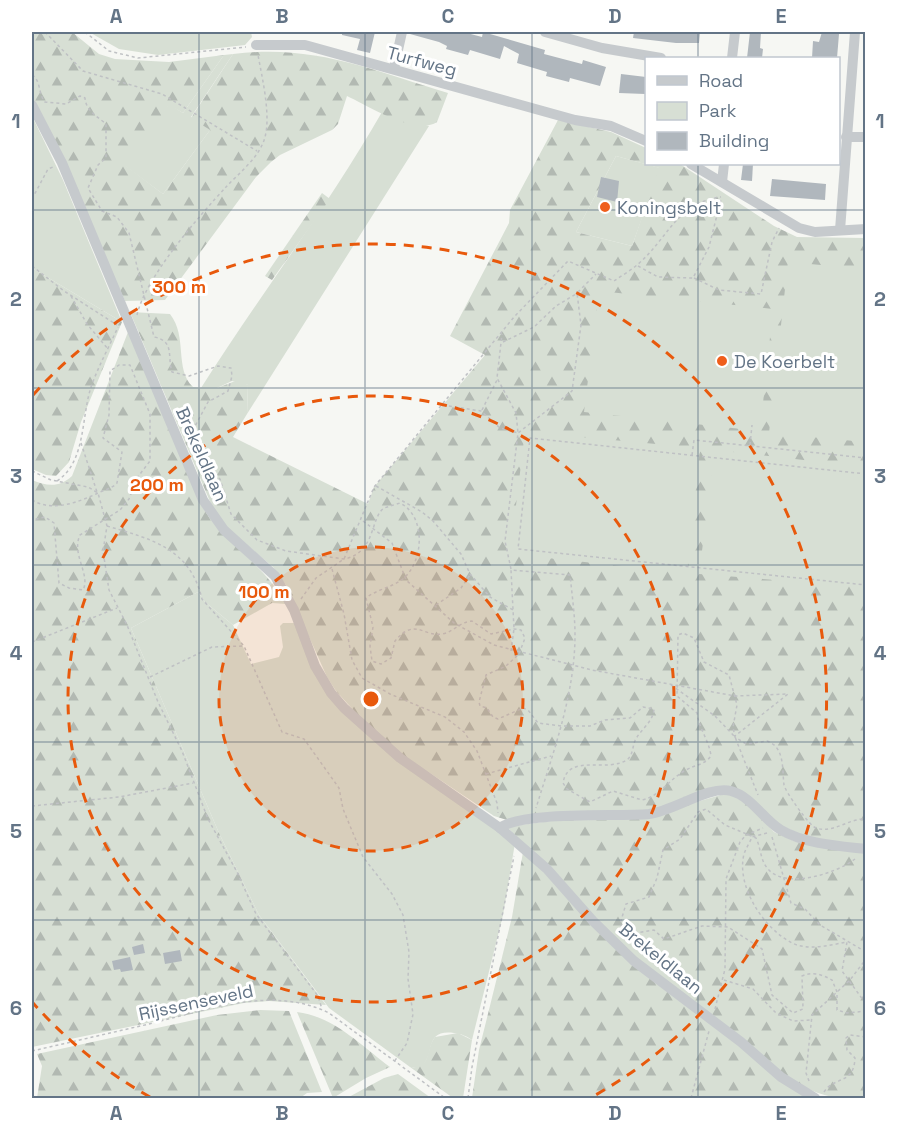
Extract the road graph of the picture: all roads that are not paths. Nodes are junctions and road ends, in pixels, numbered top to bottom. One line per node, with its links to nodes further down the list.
1 (402, 32): 10 (street)
2 (545, 32): 8 (street)
3 (735, 32): 9 (street)
4 (855, 32): 5 (street)
5 (854, 44): 7 (street); 12 (street)
6 (256, 45): 10 (street, Turfweg)
7 (866, 45)
8 (655, 57)
9 (732, 57)
10 (394, 68): 14 (street, Turfweg)
11 (32, 105): 20 (street, Brekeldlaan)
12 (846, 137): 13 (street); 19 (street)
13 (866, 137)
14 (645, 141)
15 (693, 165): 17 (street)
16 (724, 165): 17 (street)
17 (722, 182): 19 (street)
18 (866, 229): 19 (street)
19 (840, 230)
20 (500, 828): 21 (street); 22 (street, Brekeldlaan)
21 (864, 851)
22 (815, 1098)

